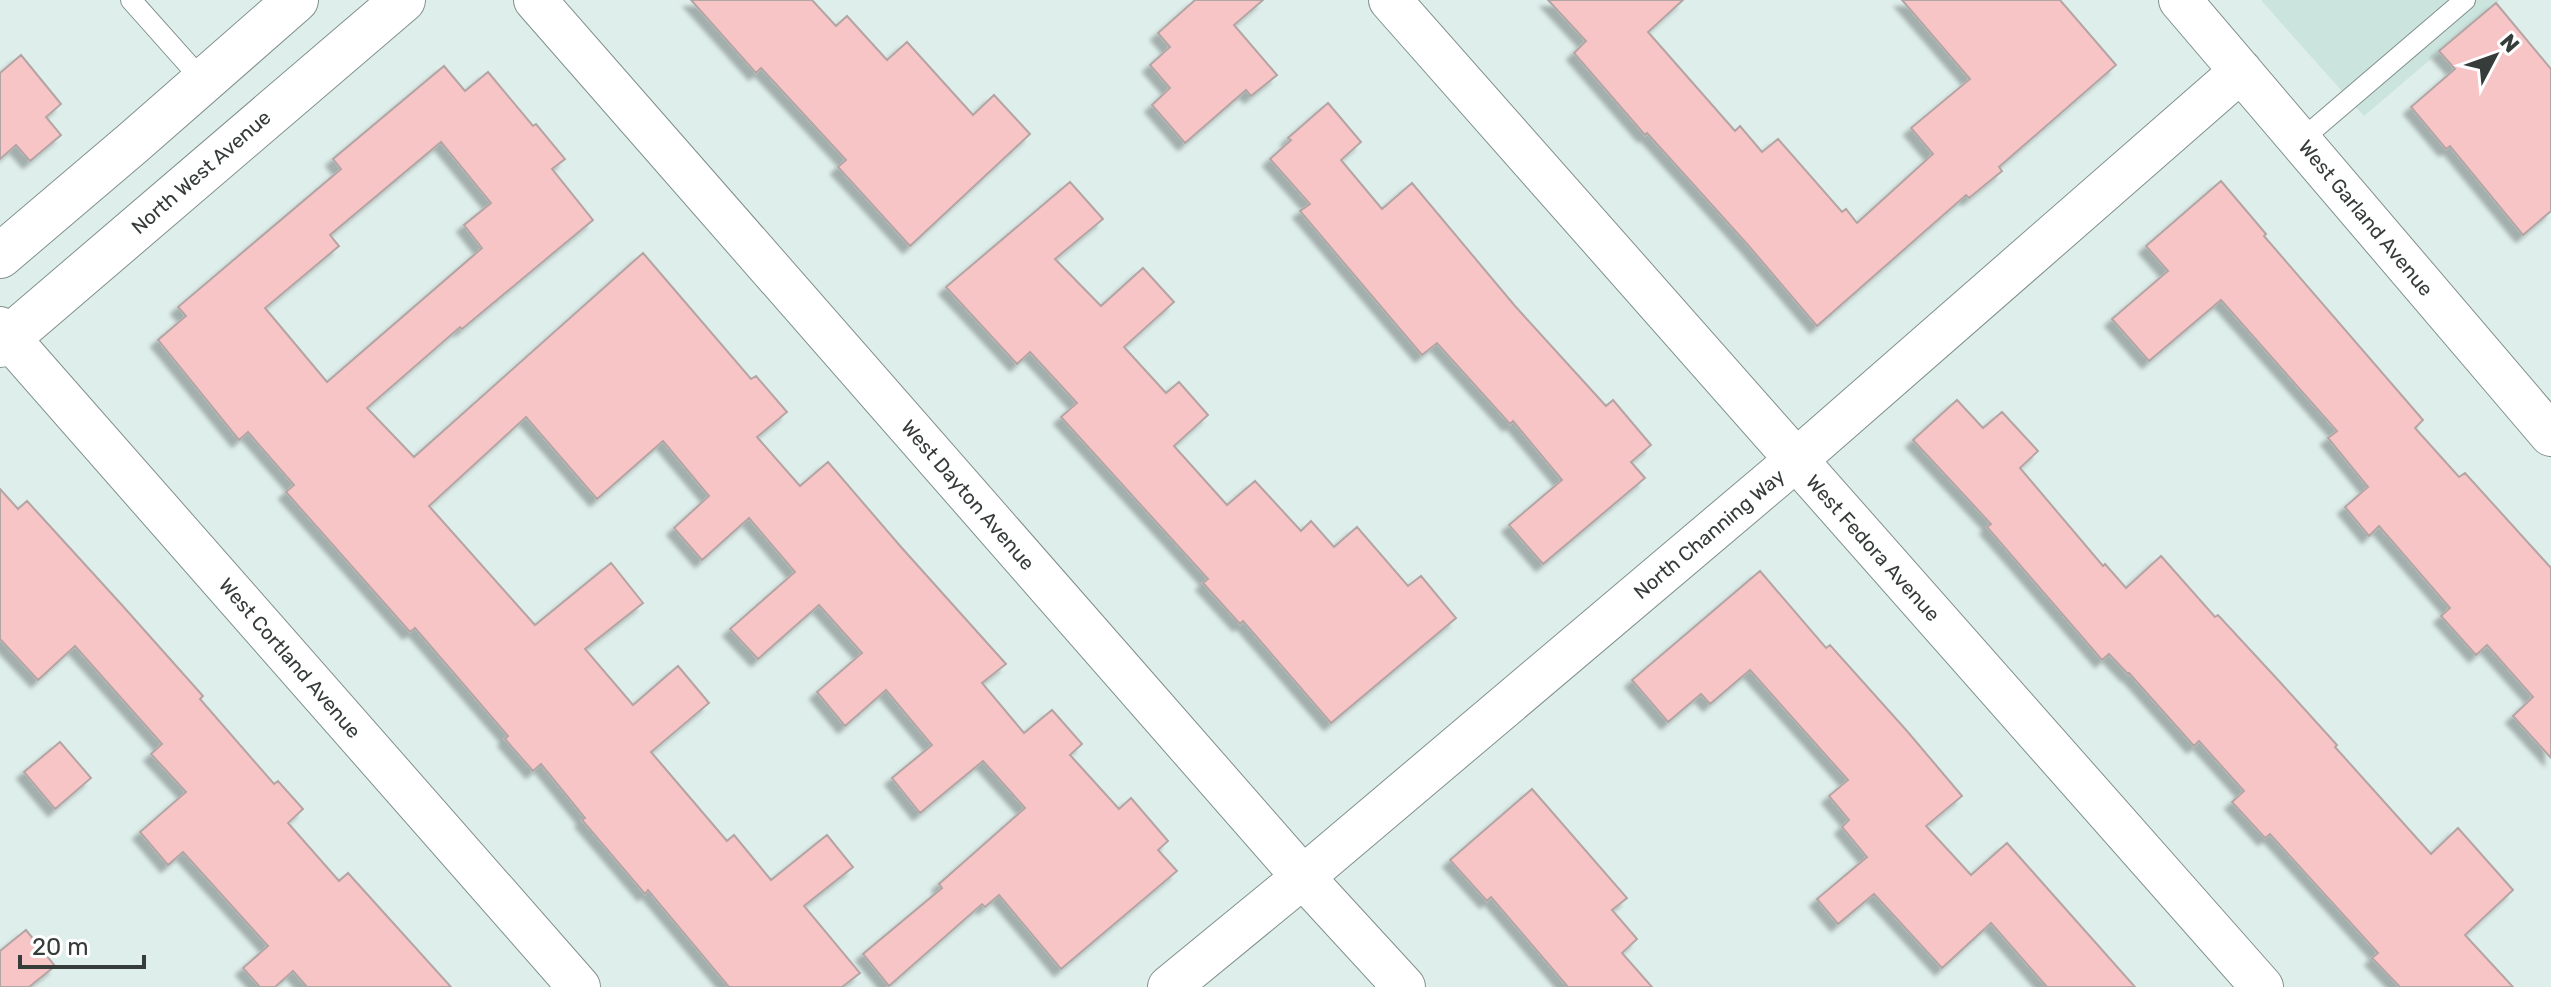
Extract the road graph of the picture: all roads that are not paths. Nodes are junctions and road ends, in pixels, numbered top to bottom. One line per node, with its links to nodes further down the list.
1 (131, 0): 9 (lane)
2 (296, 0): 9 (main road)
3 (403, 0): 12 (main road, North West Avenue)
4 (535, 0): 15 (street, West Dayton Avenue)
5 (1390, 0): 14 (street, West Fedora Avenue)
6 (2180, 0): 8 (street, West Garland Avenue)
7 (2465, 0): 10 (lane)
8 (2241, 71): 10 (street, West Garland Avenue); 14 (street, North Channing Way)
9 (204, 82): 11 (main road)
10 (2300, 141): 13 (street, West Garland Avenue)
11 (0, 256)
12 (3, 337): 16 (street, West Cortland Avenue)
13 (2551, 435)
14 (1796, 460): 15 (street, North Channing Way); 19 (street, West Fedora Avenue)
15 (1303, 877): 17 (street, North Channing Way); 18 (street, West Dayton Avenue)
16 (579, 987)
17 (1169, 987)
18 (1404, 987)
19 (2262, 987)

